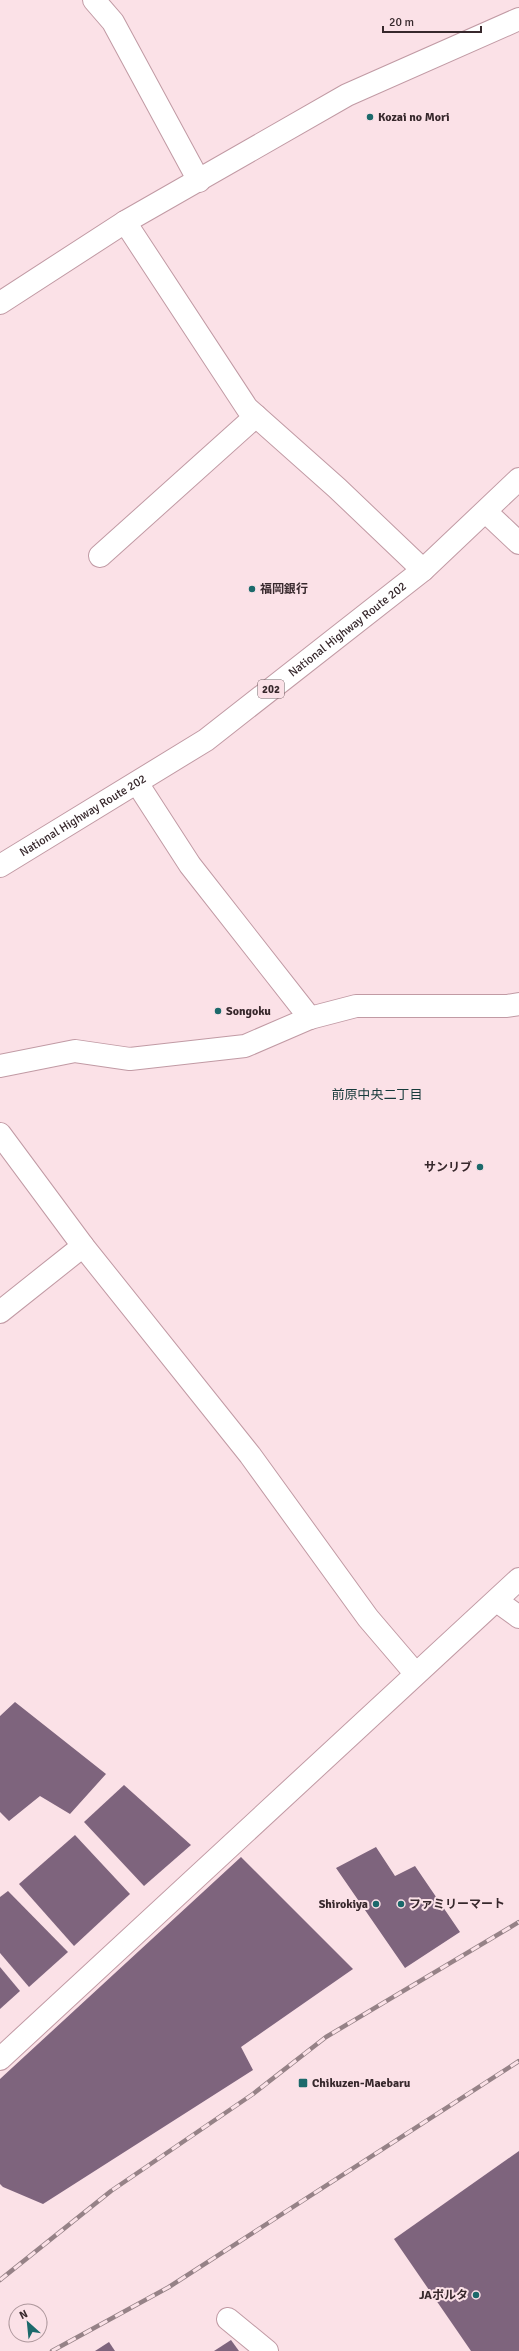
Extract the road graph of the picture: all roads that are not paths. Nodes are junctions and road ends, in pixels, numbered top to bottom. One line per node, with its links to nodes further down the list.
1 (94, 0): 3 (main road)
2 (519, 19): 3 (main road)
3 (199, 181): 4 (main road)
4 (125, 222): 5 (main road); 6 (main road)
5 (0, 303)
6 (256, 416): 10 (main road); 11 (main road)
7 (519, 479): 8 (main road, National Highway Route 202 / 202)
8 (486, 512): 9 (main road); 11 (main road, National Highway Route 202 / 202)
9 (519, 543)
10 (100, 556)
11 (423, 570): 12 (main road, National Highway Route 202 / 202)
12 (137, 783): 13 (main road, National Highway Route 202 / 202); 15 (main road)
13 (0, 866)
14 (519, 1004): 15 (main road)
15 (310, 1018): 16 (main road)
16 (0, 1066)
17 (0, 1134): 18 (main road)
18 (83, 1246): 19 (main road); 23 (main road)
19 (0, 1312)
20 (519, 1579): 21 (main road)
21 (497, 1601): 22 (main road); 23 (main road)
22 (519, 1617)
23 (415, 1673): 24 (main road)
24 (0, 2059)
25 (228, 2319): 26 (main road)
26 (267, 2351)

